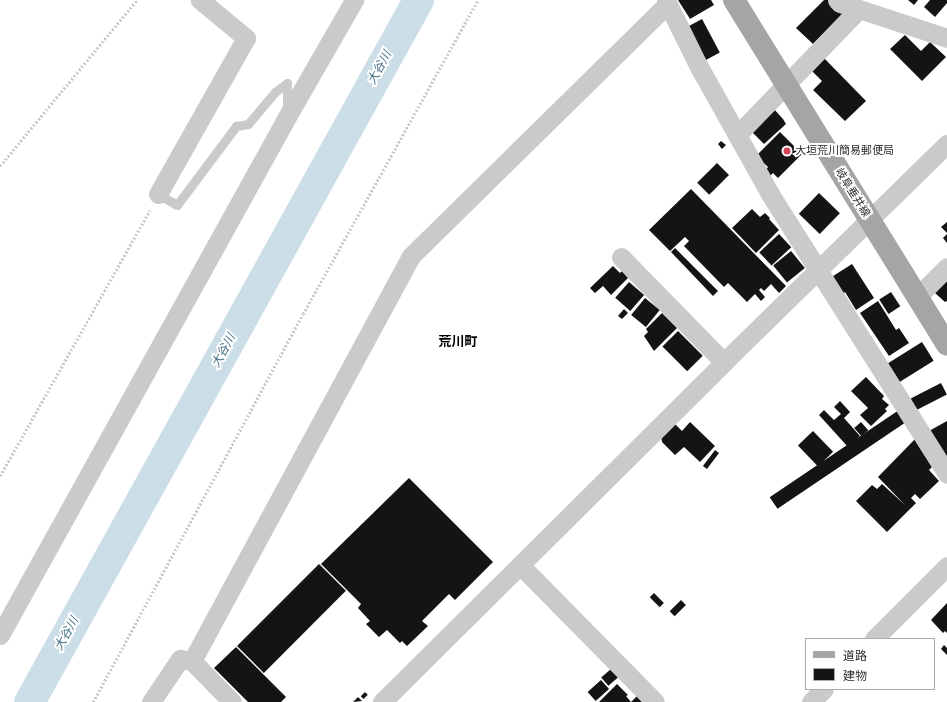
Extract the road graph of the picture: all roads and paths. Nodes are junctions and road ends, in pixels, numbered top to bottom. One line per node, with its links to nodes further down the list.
1 (137, 0): 14 (path)
2 (200, 0): 15 (street)
3 (354, 0): 11 (street)
4 (478, 0): 31 (path)
5 (734, 0): 10 (main road, 岐阜垂井線)
6 (837, 0): 8 (street)
7 (666, 2): 12 (street); 29 (street)
8 (860, 9): 9 (street); 10 (street)
9 (947, 38)
10 (786, 85): 12 (street); 16 (main road, 岐阜垂井線)
11 (292, 108): 15 (lane); 27 (street)
12 (737, 135): 19 (street)
13 (947, 144): 16 (street)
14 (0, 166)
15 (158, 194): 24 (path)
16 (869, 220): 19 (street); 20 (main road, 岐阜垂井線)
17 (621, 257): 22 (street)
18 (947, 267): 20 (street)
19 (817, 270): 22 (street); 23 (street)
20 (917, 297): 21 (main road, 岐阜垂井線)
21 (947, 345)
22 (724, 362): 25 (street)
23 (947, 474)
24 (0, 476)
25 (520, 565): 34 (street); 35 (street)
26 (947, 566): 28 (street)
27 (0, 635)
28 (875, 638)
29 (192, 661): 32 (street); 33 (street)
30 (823, 690): 36 (street)
31 (93, 702)
32 (151, 702)
33 (232, 702)
34 (382, 702)
35 (654, 702)
36 (811, 702)

